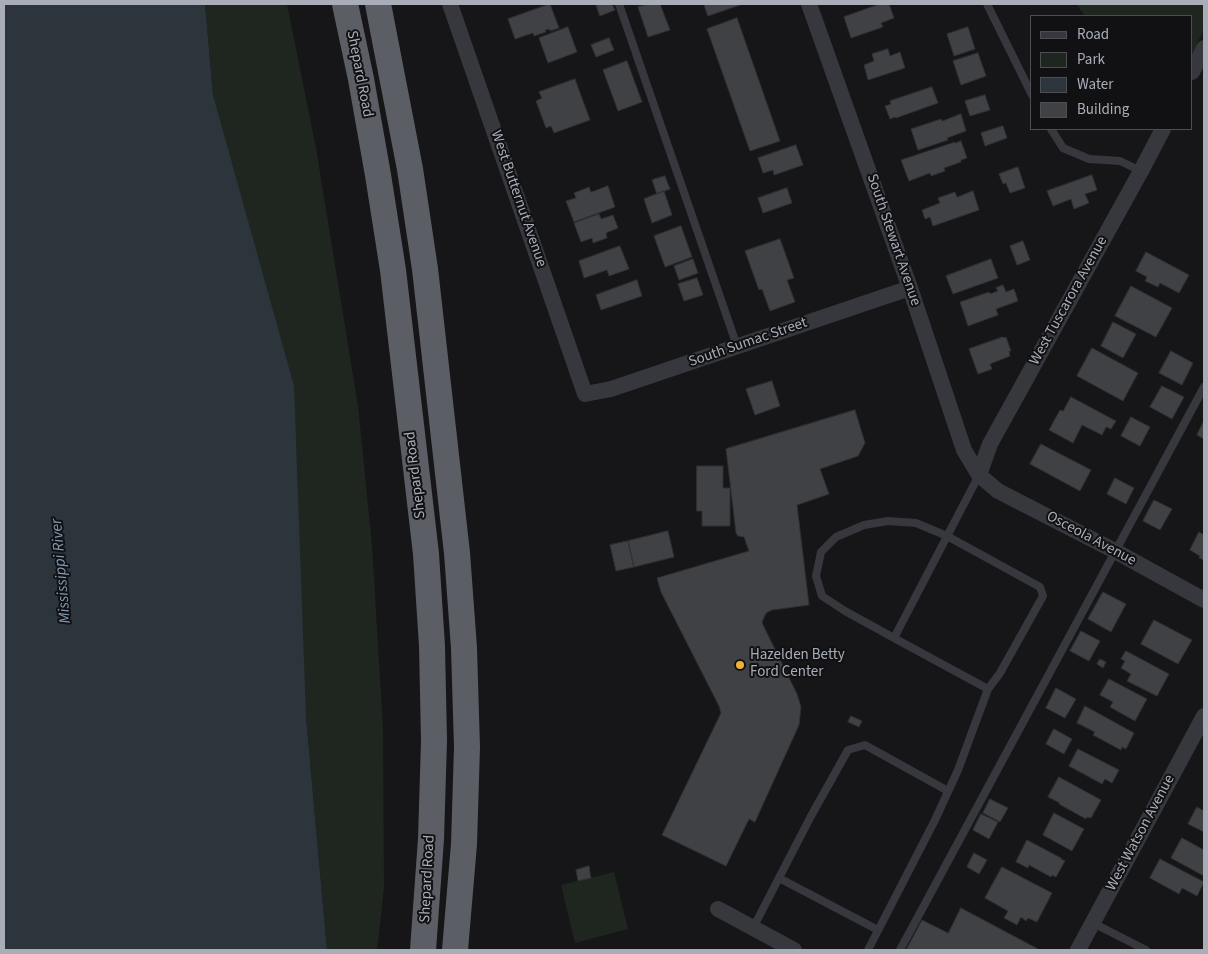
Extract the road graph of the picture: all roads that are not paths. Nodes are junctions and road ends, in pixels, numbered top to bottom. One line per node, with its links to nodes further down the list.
1 (345, 4): 30 (highway, Shepard Road)
2 (378, 4): 31 (highway)
3 (450, 4): 16 (street, West Butternut Avenue)
4 (619, 4): 14 (lane)
5 (809, 4): 13 (street, South Stewart Avenue)
6 (987, 4): 9 (lane)
7 (1204, 48): 8 (street)
8 (1193, 70)
9 (1030, 91)
10 (1052, 130): 12 (lane)
11 (1162, 130): 12 (street, West Tuscarora Avenue)
12 (1141, 171): 17 (street, West Tuscarora Avenue)
13 (910, 288): 14 (street, South Sumac Street); 17 (street, South Stewart Avenue)
14 (737, 346): 16 (street, South Sumac Street)
15 (1204, 387): 19 (lane)
16 (585, 394)
17 (979, 475): 18 (lane); 19 (street, Osceola Avenue)
18 (947, 536): 21 (lane); 21 (lane); 22 (lane)
19 (1115, 551): 20 (street, Osceola Avenue); 34 (lane)
20 (1204, 600)
21 (894, 638): 22 (lane)
22 (988, 689): 24 (lane)
23 (1204, 716): 27 (street, West Watson Avenue)
24 (948, 791): 25 (lane); 29 (lane)
25 (779, 878): 28 (lane); 29 (lane)
26 (718, 909): 28 (street)
27 (1093, 923): 35 (street, West Watson Avenue); 36 (lane)
28 (753, 928): 32 (street)
29 (878, 930): 33 (lane)
30 (423, 950)
31 (455, 950)
32 (794, 950)
33 (868, 950)
34 (900, 950)
35 (1078, 950)
36 (1146, 950)

